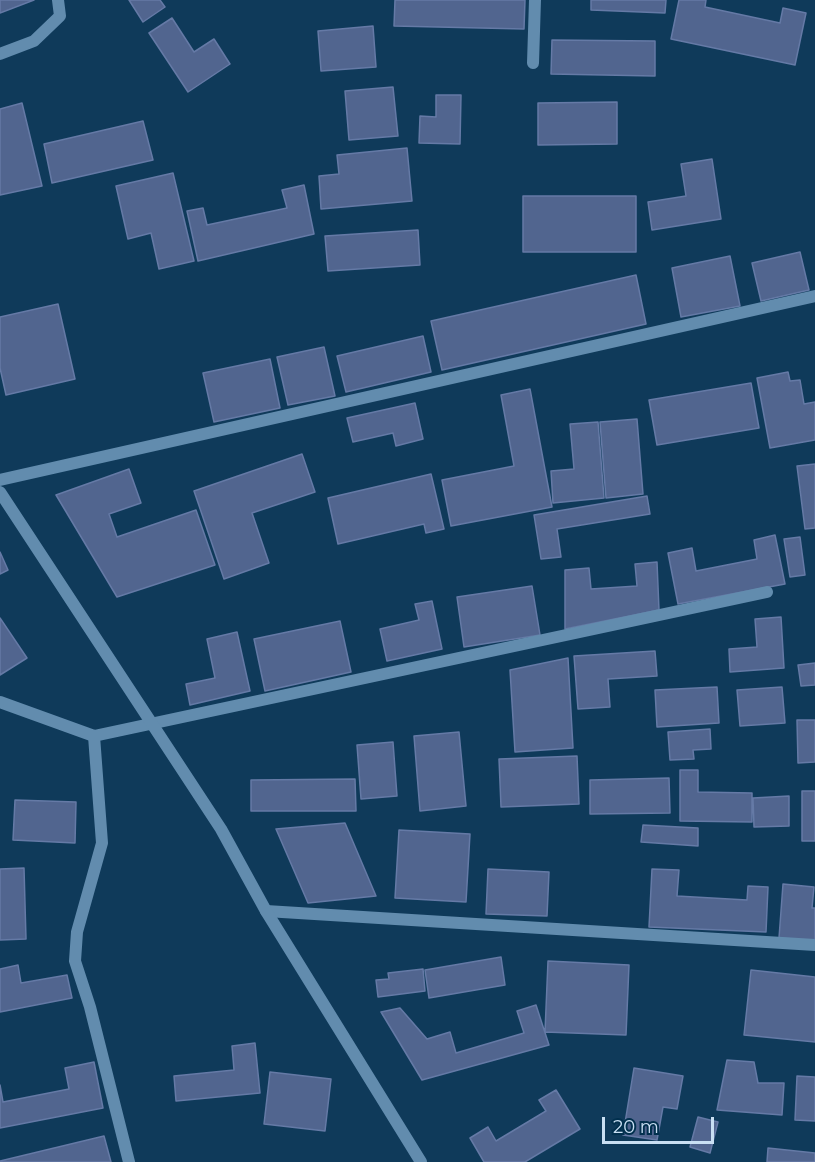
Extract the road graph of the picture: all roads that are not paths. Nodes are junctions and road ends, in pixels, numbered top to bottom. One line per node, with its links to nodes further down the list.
1 (58, 0): 3 (street)
2 (535, 0): 4 (street)
3 (0, 54)
4 (533, 63)
5 (815, 296): 6 (street)
6 (0, 480)
7 (0, 492): 10 (street)
8 (768, 592): 10 (street)
9 (0, 702): 11 (street)
10 (152, 724): 11 (street); 12 (street)
11 (94, 736): 14 (street)
12 (266, 911): 13 (street); 15 (street)
13 (815, 945)
14 (129, 1162)
15 (421, 1162)

